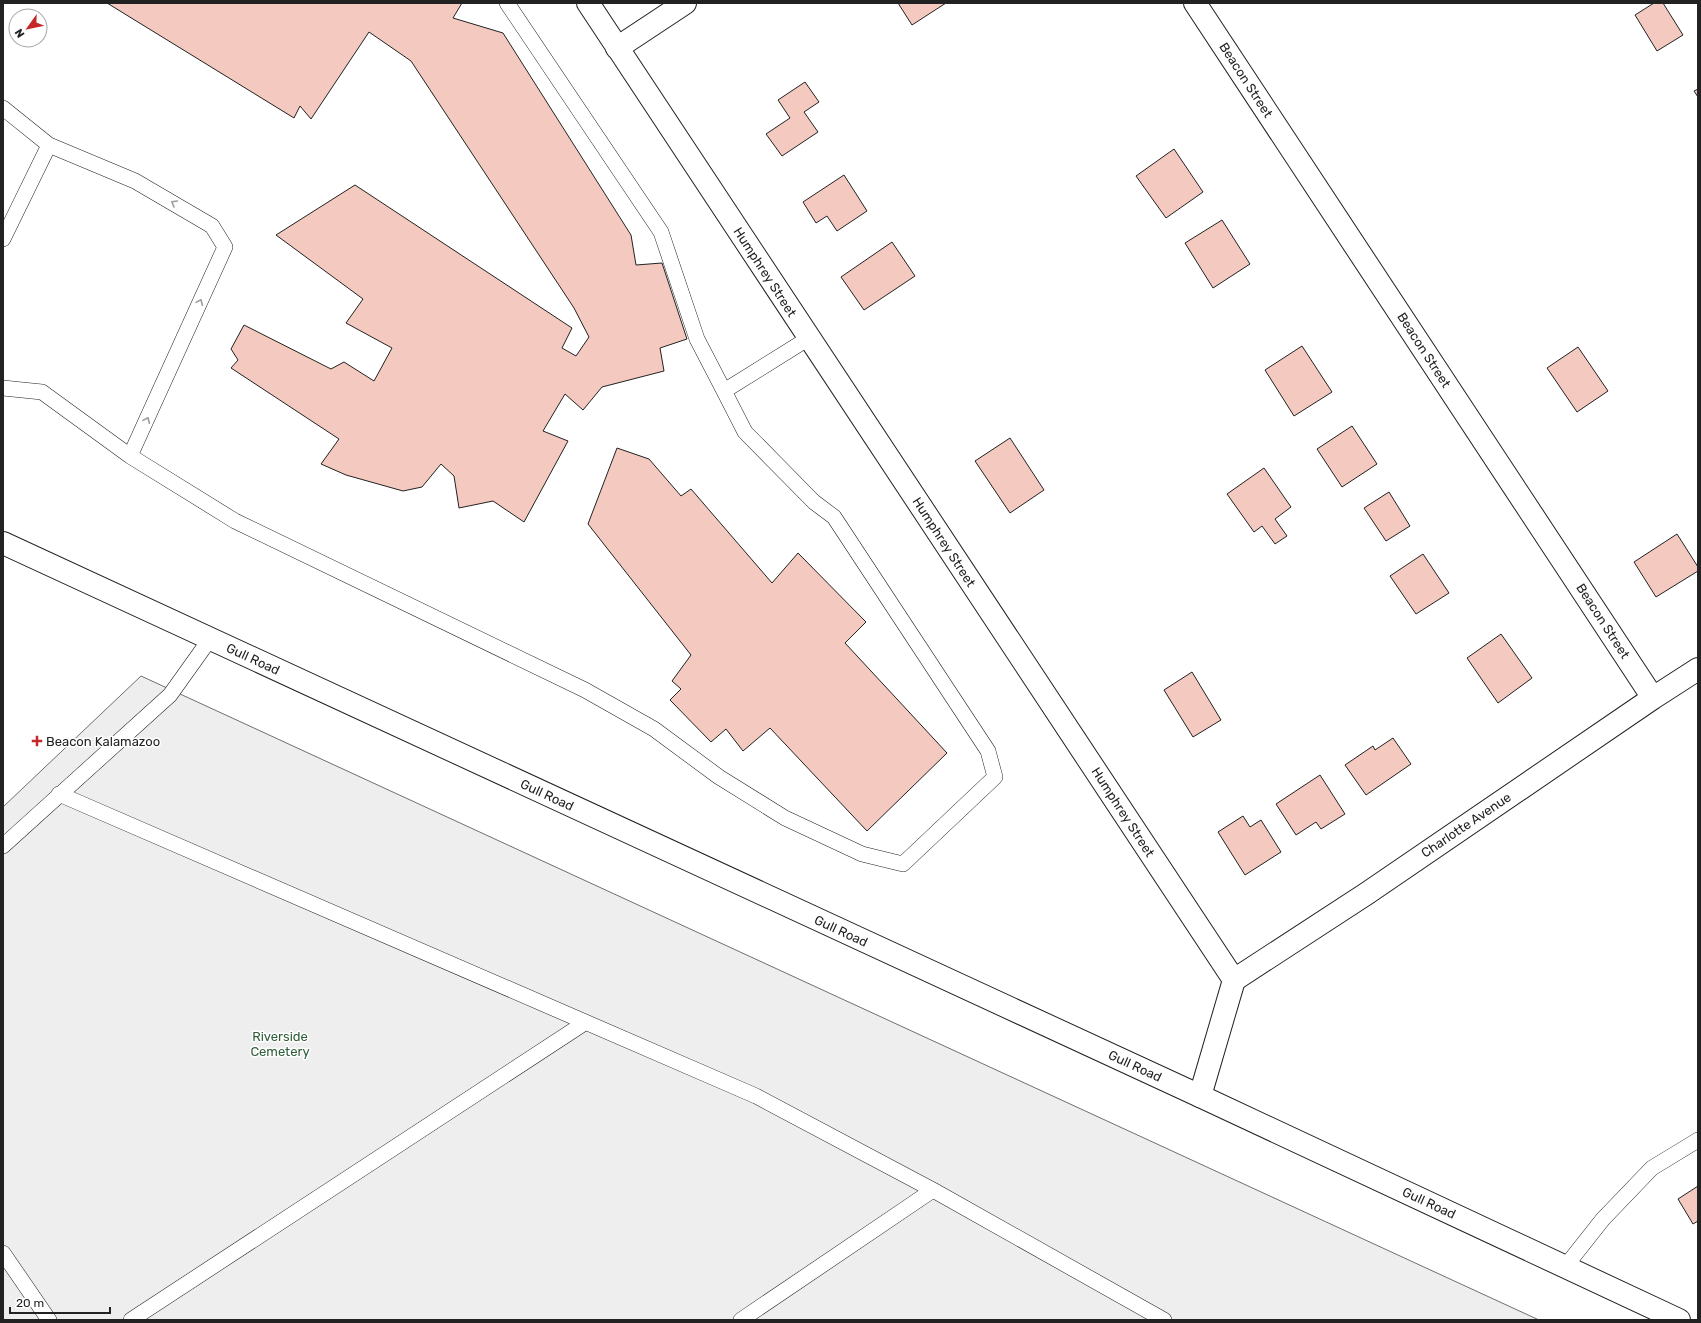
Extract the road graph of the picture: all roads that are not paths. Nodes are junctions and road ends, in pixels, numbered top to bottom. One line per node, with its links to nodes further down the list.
1 (507, 3): 11 (lane)
2 (588, 3): 5 (street, Humphrey Street)
3 (685, 3): 5 (street)
4 (1195, 3): 16 (street, Beacon Street)
5 (617, 48): 9 (street, Humphrey Street)
6 (3, 108): 7 (lane)
7 (49, 145): 8 (lane); 12 (lane, one-way to 7)
8 (3, 239)
9 (808, 338): 11 (lane); 19 (street, Humphrey Street)
10 (3, 388): 12 (lane)
11 (724, 390): 12 (lane)
12 (130, 456)
13 (3, 543): 14 (street, Gull Road)
14 (210, 639): 17 (lane); 21 (street, Gull Road)
15 (1698, 669): 16 (street, Charlotte Avenue)
16 (1653, 698): 19 (street, Charlotte Avenue)
17 (59, 794): 18 (lane); 20 (lane)
18 (3, 846)
19 (1234, 980): 21 (street)
20 (586, 1022): 23 (lane); 27 (lane)
21 (1200, 1096): 25 (street, Gull Road)
22 (1698, 1140): 25 (lane)
23 (933, 1190): 28 (lane); 29 (lane)
24 (3, 1253): 26 (lane)
25 (1565, 1267): 30 (street, Gull Road)
26 (49, 1320)
27 (131, 1320)
28 (741, 1320)
29 (1164, 1320)
30 (1679, 1320)

